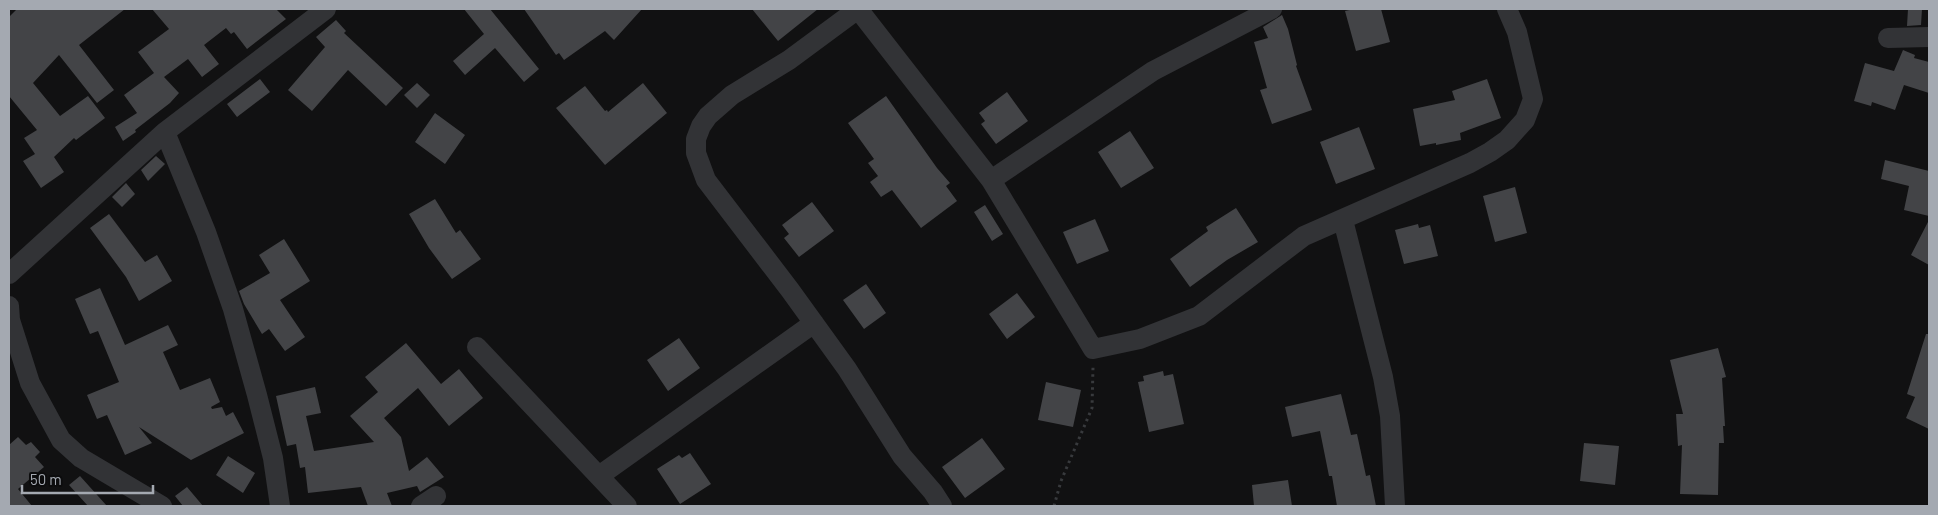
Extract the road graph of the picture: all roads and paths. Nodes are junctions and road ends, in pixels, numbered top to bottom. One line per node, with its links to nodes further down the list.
1 (326, 9): 7 (street)
2 (858, 9): 8 (street); 12 (street)
3 (1272, 9): 8 (street)
4 (1507, 9): 9 (street)
5 (1929, 37): 6 (street)
6 (1888, 38)
7 (165, 132): 10 (street); 17 (street)
8 (991, 180): 14 (street)
9 (1343, 220): 14 (street); 21 (street)
10 (9, 274)
11 (9, 306): 16 (street)
12 (814, 323): 15 (street); 19 (street)
13 (477, 347): 15 (street)
14 (1093, 349): 20 (path)
15 (599, 476): 18 (street)
16 (162, 506)
17 (280, 506)
18 (628, 506)
19 (942, 506)
20 (1054, 506)
21 (1395, 506)

